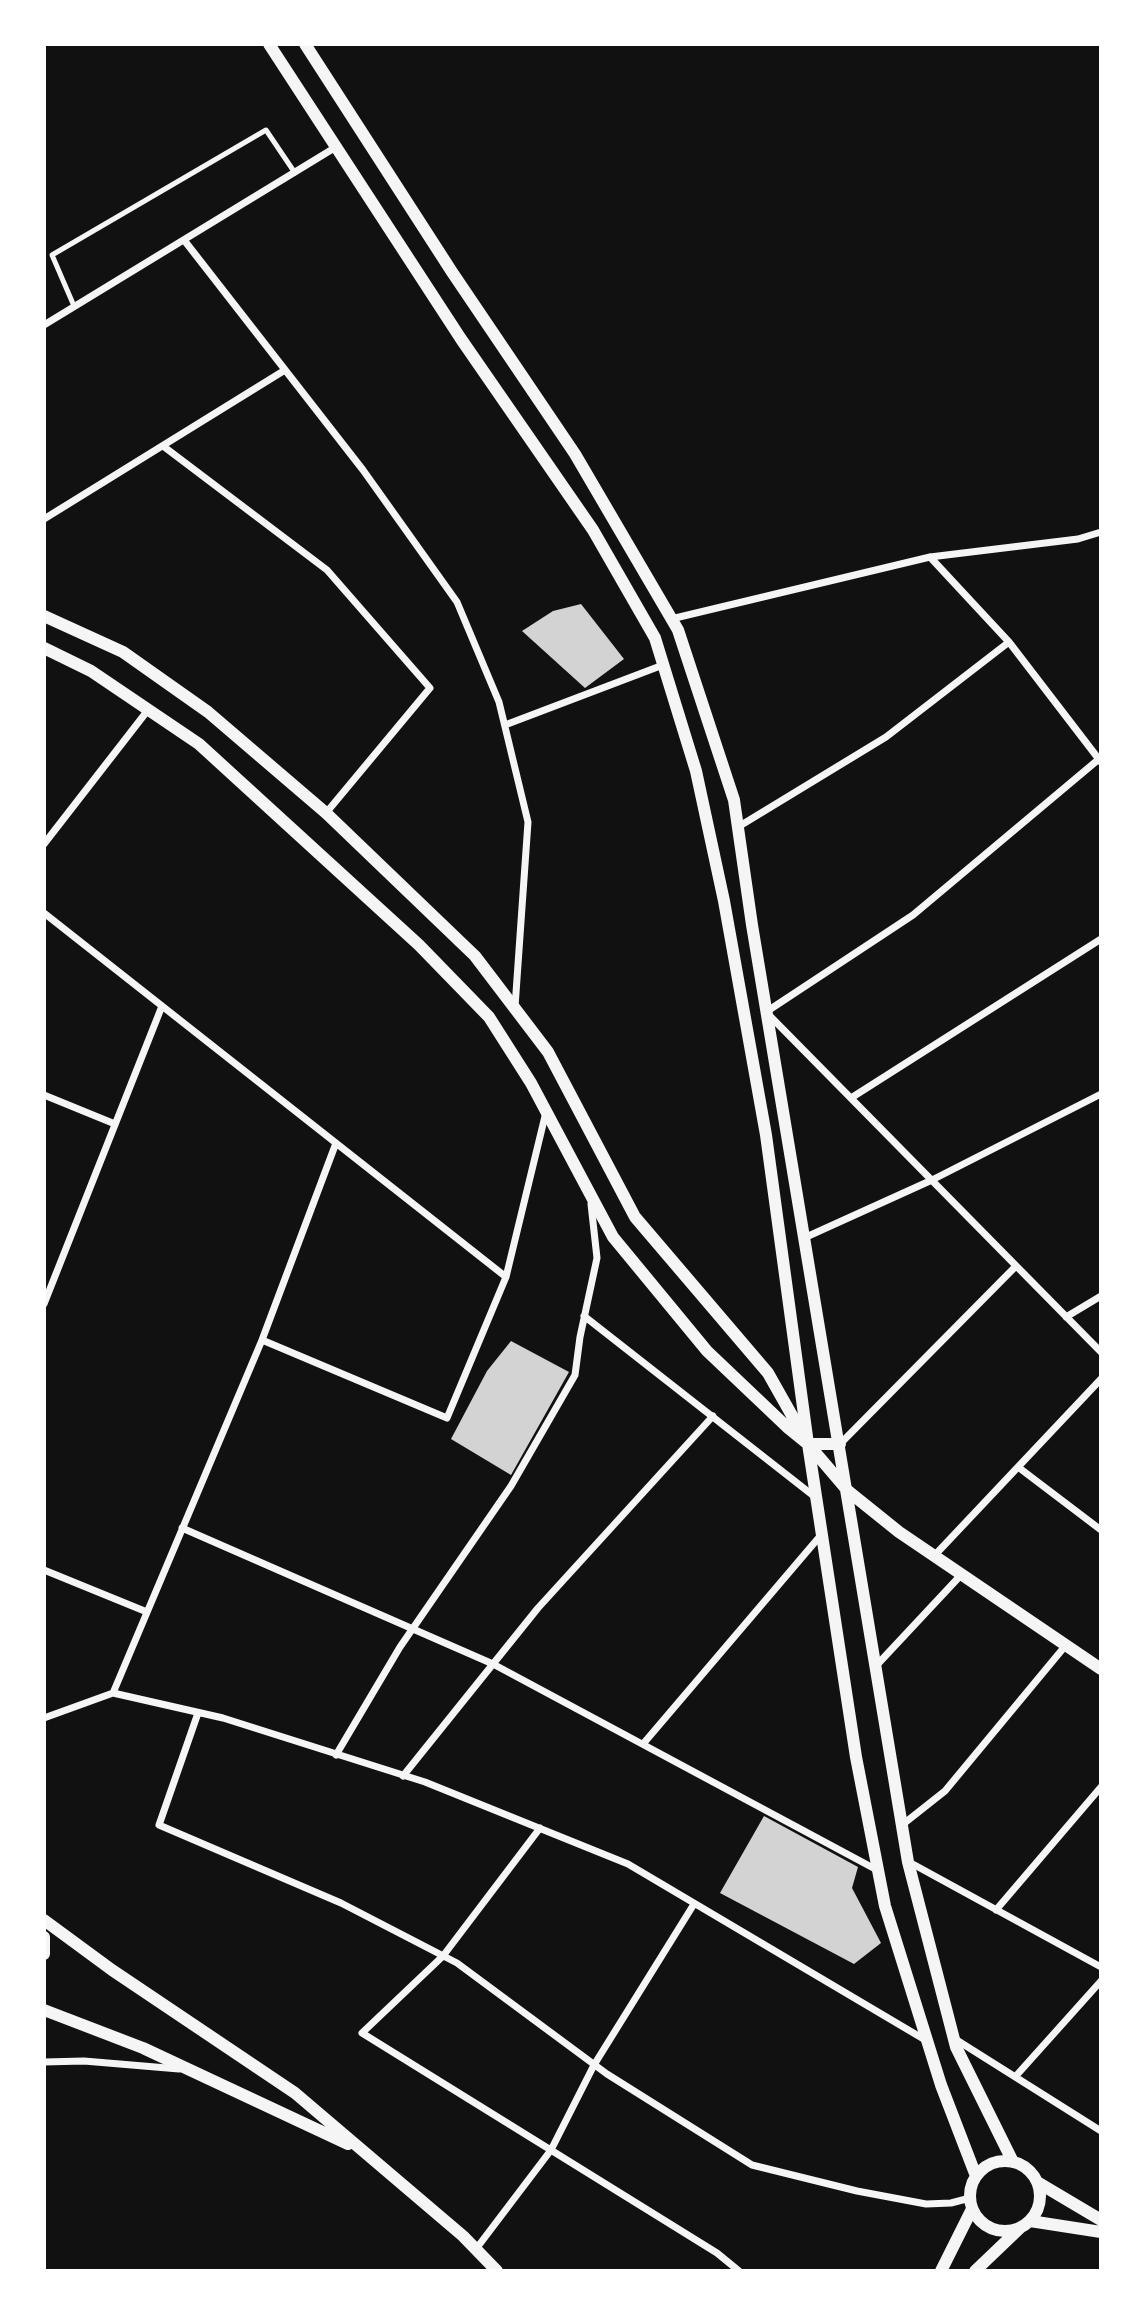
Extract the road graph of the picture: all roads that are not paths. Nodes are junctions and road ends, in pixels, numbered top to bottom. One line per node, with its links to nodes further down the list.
1 (270, 44): 3 (street)
2 (306, 44): 14 (street)
3 (336, 147): 4 (street); 17 (street)
4 (295, 173): 5 (street); 6 (lane)
5 (184, 240): 6 (street); 8 (street)
6 (74, 306): 7 (street)
7 (44, 325)
8 (285, 370): 9 (street); 19 (street)
9 (163, 446): 10 (street); 21 (street)
10 (44, 520)
11 (1101, 532): 12 (street)
12 (930, 558): 14 (street); 15 (street)
13 (44, 616): 21 (street)
14 (671, 619): 22 (street)
15 (1009, 642): 20 (street); 22 (street)
16 (44, 648): 18 (street)
17 (663, 665): 19 (street); 49 (street)
18 (148, 710): 23 (street); 32 (street)
19 (505, 725): 27 (street)
20 (1100, 761): 28 (street)
21 (326, 813): 27 (street)
22 (737, 827): 28 (street)
23 (44, 845)
24 (44, 913): 26 (street)
25 (1101, 939): 31 (street)
26 (162, 1006): 33 (street); 34 (street)
27 (515, 1008): 49 (street)
28 (766, 1012): 31 (street); 37 (street)
29 (1101, 1094): 35 (street)
30 (44, 1095): 33 (street)
31 (851, 1098): 35 (street)
32 (546, 1112): 36 (street); 39 (street)
33 (115, 1124): 40 (street)
34 (336, 1143): 39 (street); 45 (street)
35 (932, 1180): 37 (street); 38 (street)
36 (591, 1195): 43 (street); 49 (street)
37 (804, 1238): 50 (street)
38 (1016, 1266): 44 (street); 50 (street)
39 (506, 1277): 45 (street)
40 (46, 1292): 42 (street)
41 (1101, 1296): 44 (street)
42 (44, 1304)
43 (584, 1316): 48 (street); 61 (street)
44 (1066, 1317): 46 (street)
45 (262, 1340): 54 (street)
46 (1101, 1352)
47 (1101, 1378): 51 (street)
48 (713, 1416): 53 (street); 63 (street)
49 (808, 1444): 50 (street); 52 (street); 53 (street)
50 (840, 1444): 52 (street)
51 (1018, 1467): 55 (street); 57 (street)
52 (848, 1490): 57 (street); 64 (street)
53 (816, 1498): 56 (street)
54 (182, 1528): 60 (street); 61 (street)
55 (1101, 1530)
56 (822, 1535): 69 (street); 76 (street)
57 (934, 1556): 59 (street)
58 (44, 1570): 60 (street)
59 (961, 1575): 62 (street); 64 (street)
60 (147, 1612): 66 (street)
61 (412, 1629): 63 (street); 70 (street)
62 (1066, 1645): 65 (street); 73 (street)
63 (493, 1664): 69 (street); 71 (street)
64 (874, 1667): 73 (street)
65 (1101, 1669)
66 (113, 1693): 67 (street); 68 (street)
67 (198, 1713): 70 (street); 82 (street)
68 (44, 1718)
69 (643, 1744): 76 (street)
70 (336, 1755): 71 (street)
71 (403, 1776): 74 (street)
72 (1101, 1787): 78 (street)
73 (902, 1825): 75 (street)
74 (540, 1828): 77 (street); 82 (street)
75 (908, 1862): 78 (street); 86 (street)
76 (878, 1870): 87 (street)
77 (694, 1904): 87 (street); 89 (street)
78 (996, 1910): 83 (street)
79 (44, 1920): 94 (street)
80 (44, 1937): 81 (street)
81 (44, 1954)
82 (443, 1956): 89 (street); 93 (street)
83 (1101, 1967)
84 (1101, 1981): 91 (street)
85 (44, 2010): 90 (street)
86 (954, 2038): 91 (street); 95 (street)
87 (928, 2042): 96 (street)
88 (44, 2062): 90 (street)
89 (594, 2064): 93 (street); 98 (street)
90 (188, 2069): 94 (street)
91 (1015, 2077): 92 (street)
92 (1101, 2131)
93 (551, 2150): 102 (street); 104 (street)
94 (364, 2152): 102 (street)
95 (1013, 2162): 96 (street); 97 (street)
96 (976, 2176): 98 (street)
97 (1037, 2182): 99 (street); 100 (street)
98 (971, 2204): 100 (street); 105 (street)
99 (1101, 2220)
100 (1025, 2225): 101 (street); 106 (street)
101 (1101, 2232)
102 (476, 2249): 103 (street)
103 (497, 2271)
104 (739, 2271)
105 (941, 2271)
106 (975, 2271)

